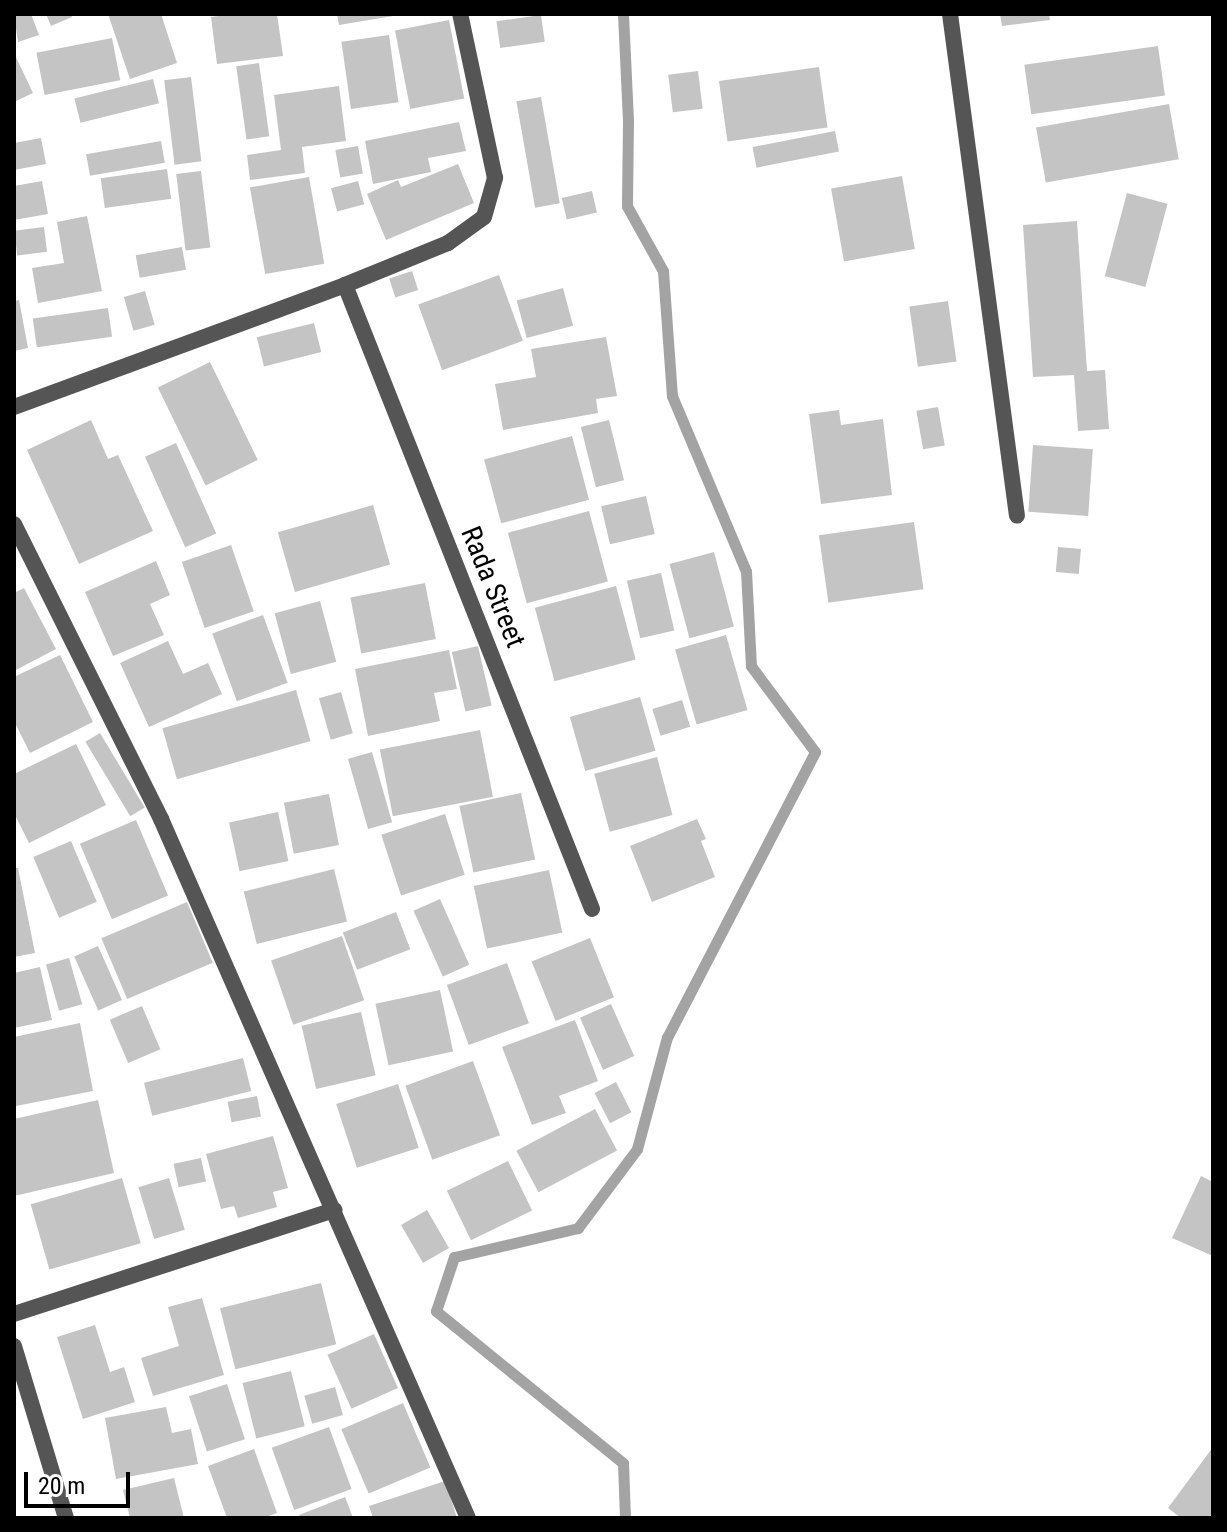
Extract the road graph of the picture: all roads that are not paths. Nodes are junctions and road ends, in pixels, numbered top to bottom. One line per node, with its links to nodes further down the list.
1 (460, 14): 3 (street)
2 (950, 14): 5 (street)
3 (345, 285): 4 (street); 7 (street, Rada Street)
4 (14, 407)
5 (1017, 516)
6 (14, 524): 8 (street)
7 (592, 909)
8 (335, 1210): 9 (street); 12 (street)
9 (14, 1314)
10 (14, 1346): 11 (street)
11 (66, 1518)
12 (468, 1518)

